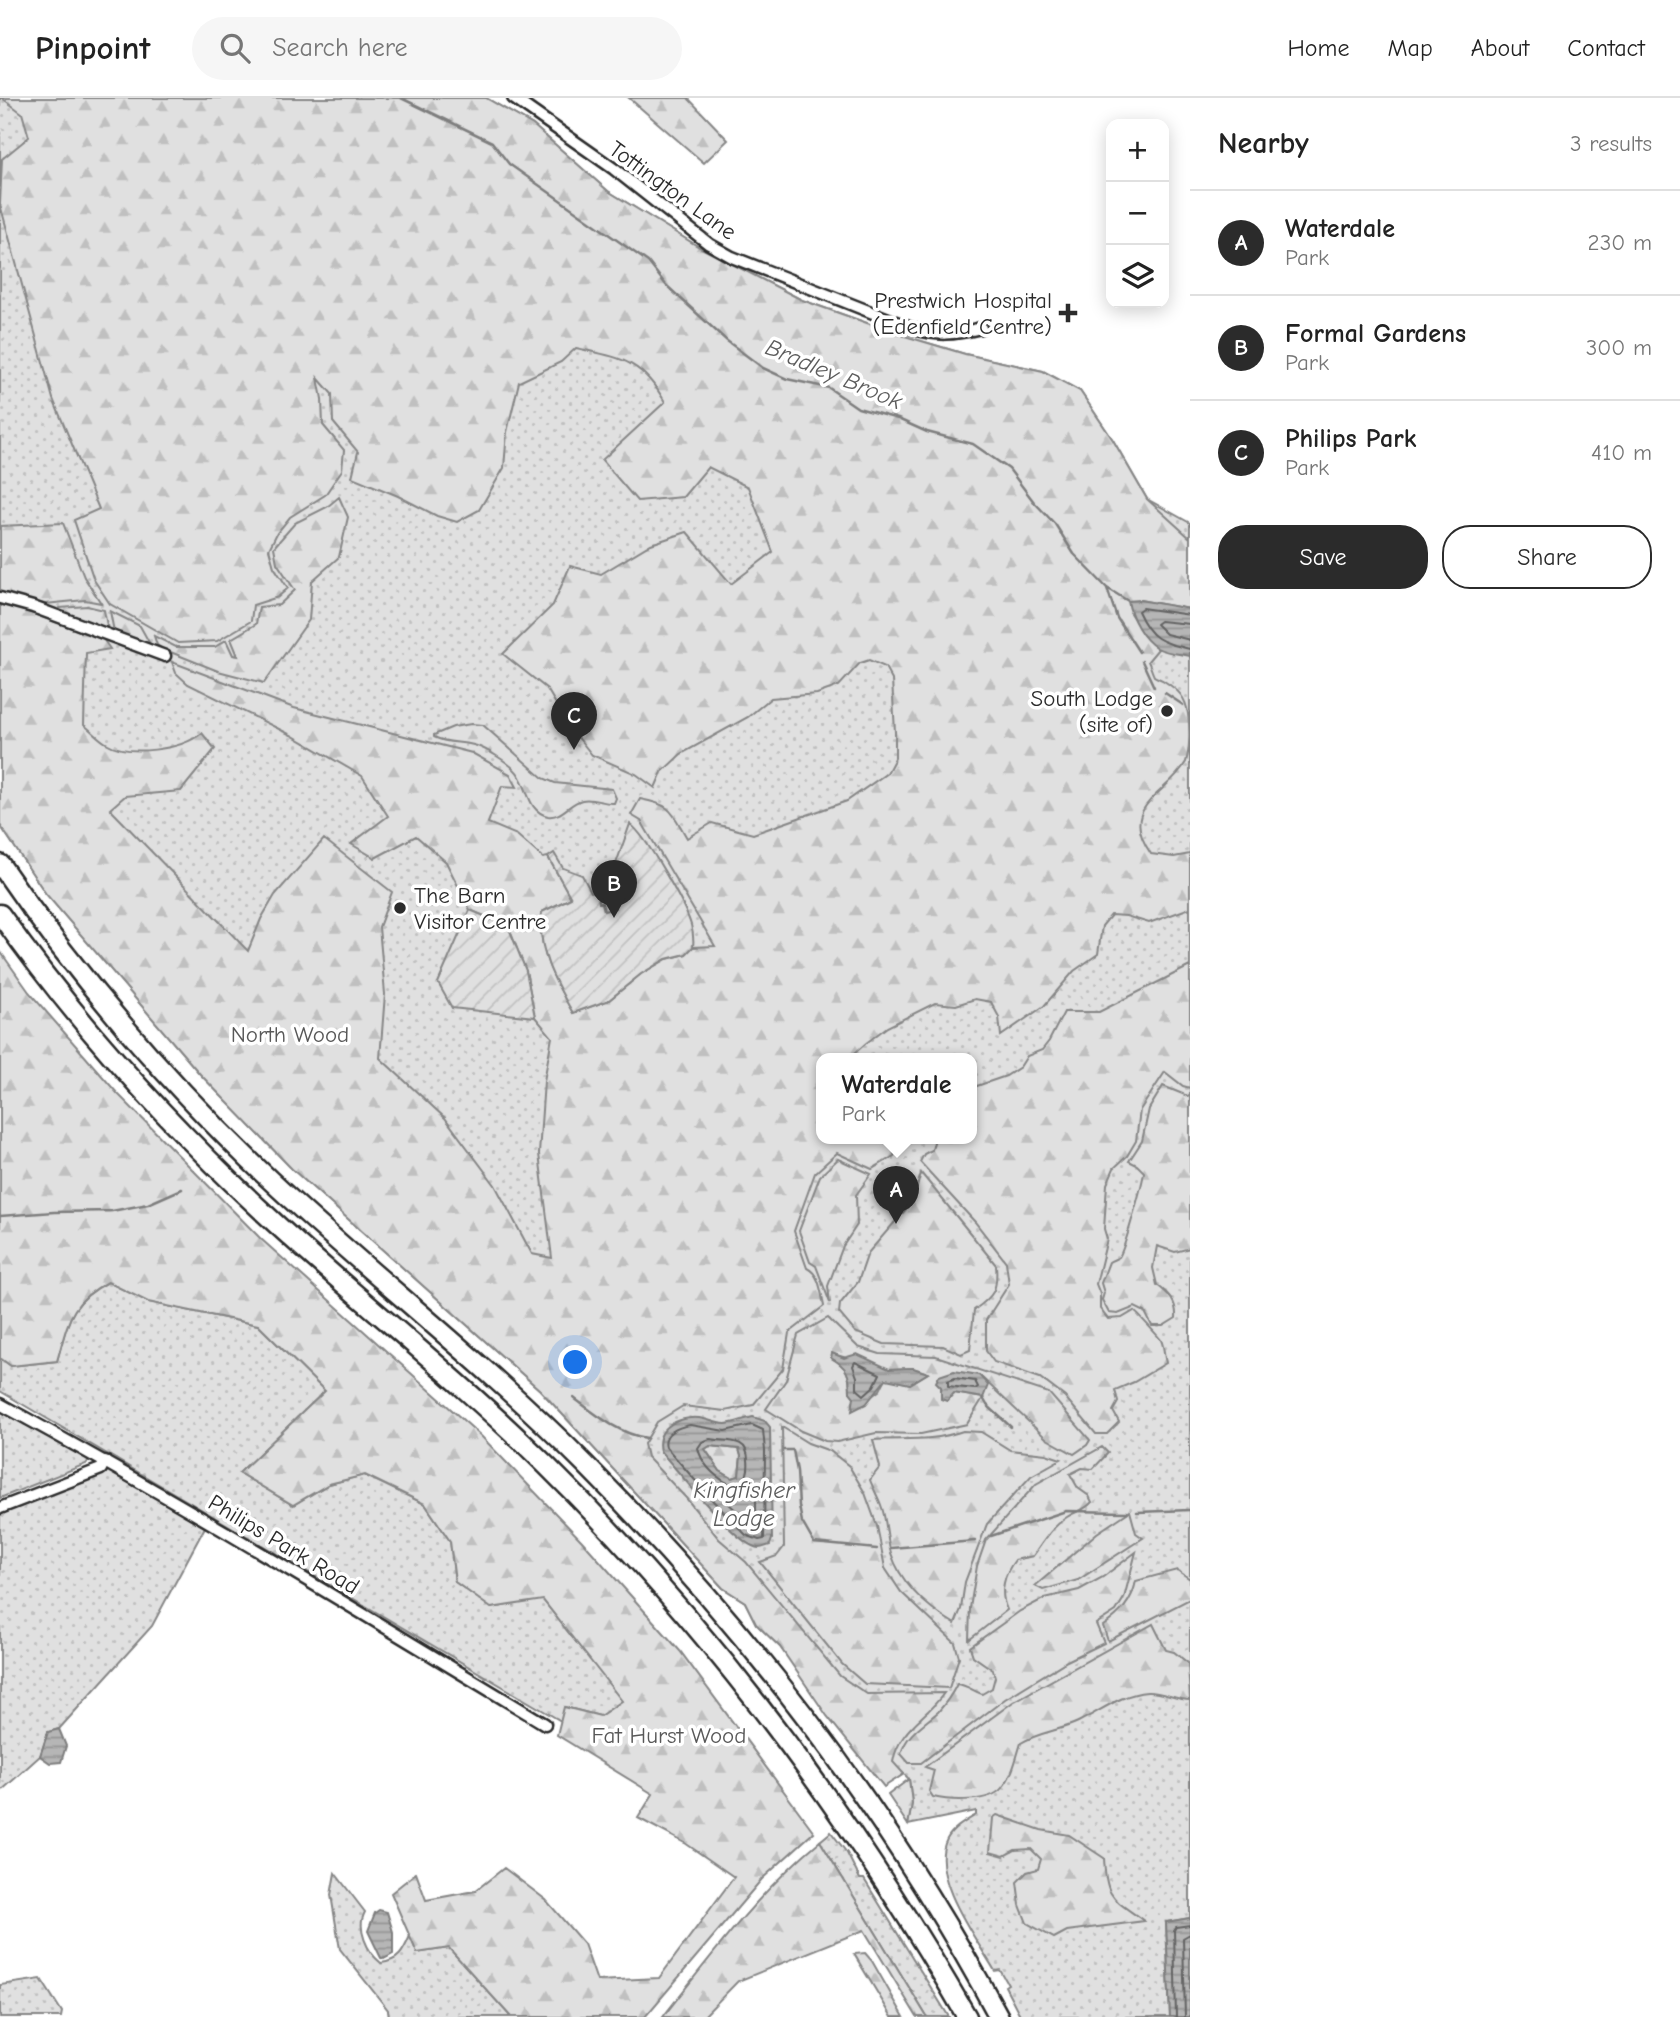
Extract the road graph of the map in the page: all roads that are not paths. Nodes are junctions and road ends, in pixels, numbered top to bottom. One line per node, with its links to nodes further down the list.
1 (513, 98): 2 (street, Tottington Lane)
2 (981, 328)
3 (0, 598): 4 (street)
4 (165, 656)
5 (0, 864): 12 (highway)
6 (0, 914): 11 (highway)
7 (0, 1404): 8 (street, Philips Park Road)
8 (105, 1461): 9 (street); 10 (street, Philips Park Road)
9 (0, 1508)
10 (545, 1724)
11 (967, 2017)
12 (999, 2017)

